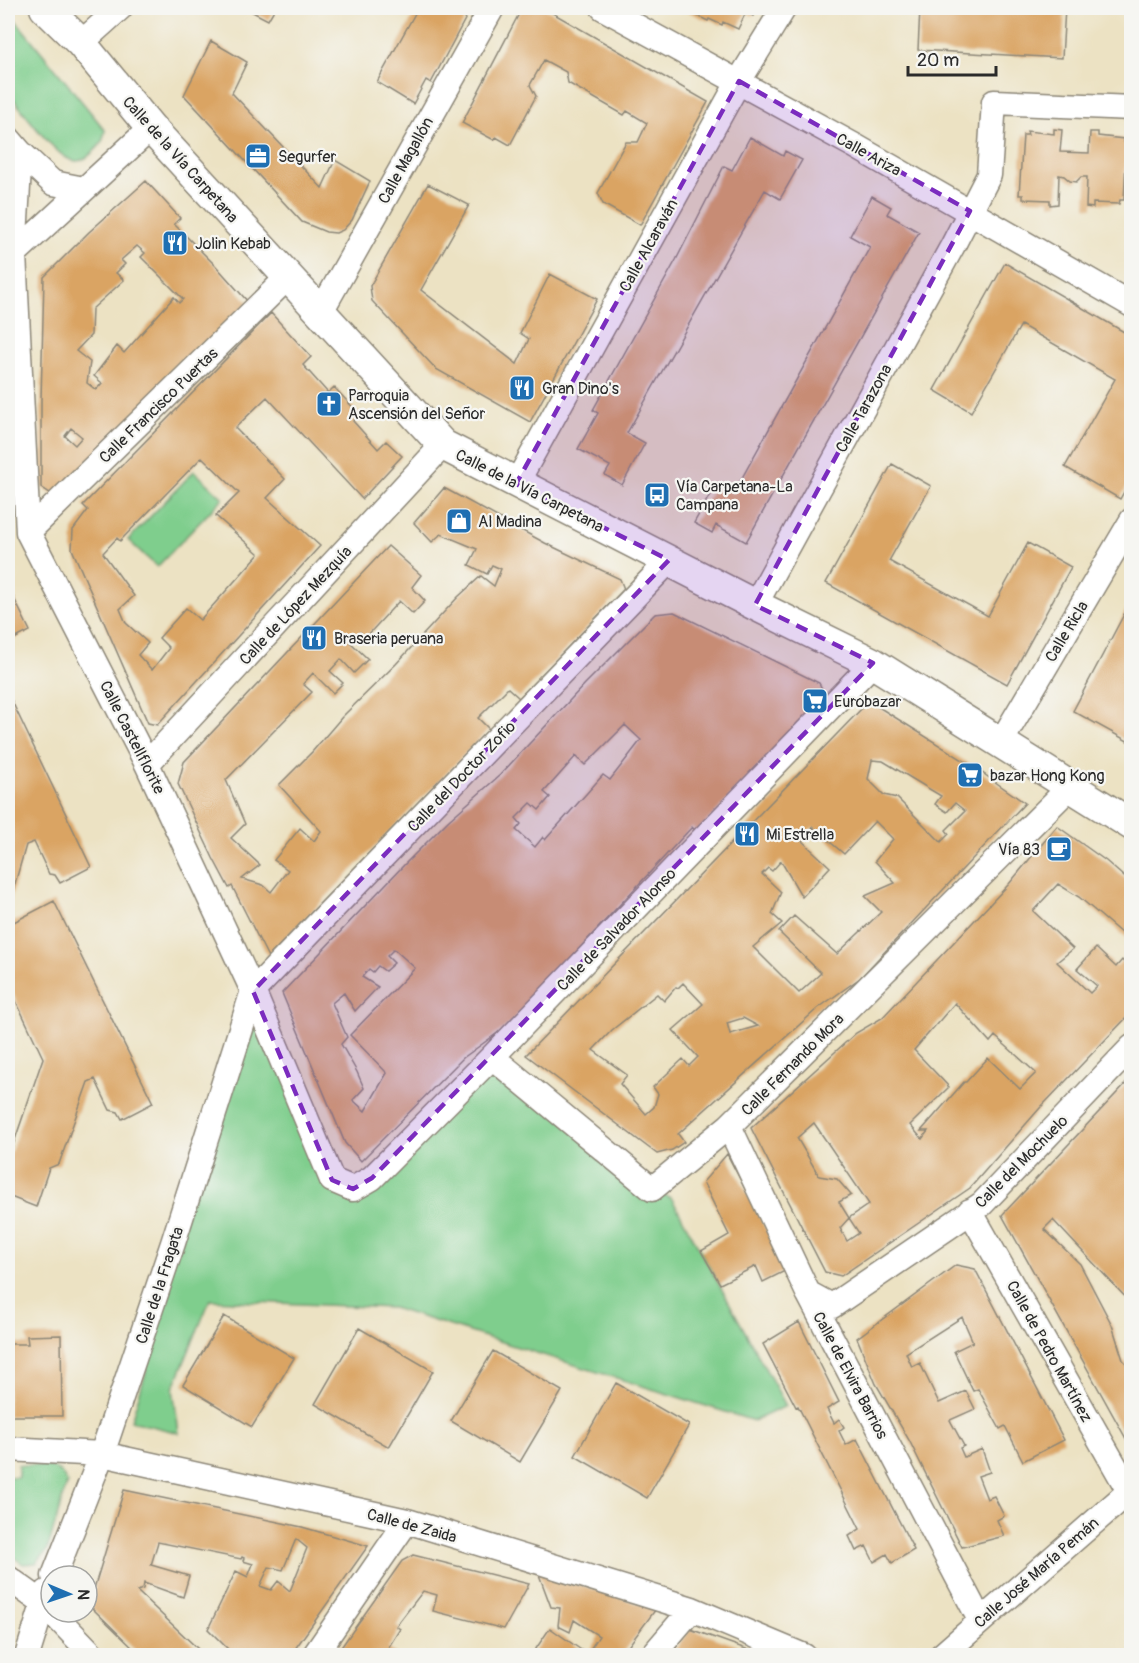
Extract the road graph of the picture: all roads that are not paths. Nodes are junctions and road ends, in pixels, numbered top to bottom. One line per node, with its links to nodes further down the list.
1 (45, 8): 6 (street, Calle de la Vía Carpetana)
2 (120, 8): 6 (street)
3 (492, 8): 16 (street, Calle Magallón)
4 (603, 8): 7 (street, Calle Ariza)
5 (784, 8): 7 (street, Calle Alcaraván)
6 (81, 43): 9 (street, Calle de la Vía Carpetana)
7 (739, 81): 12 (street, Calle Ariza); 18 (street, Calle Alcaraván)
8 (1131, 108): 12 (street, Calle Tarazona)
9 (151, 128): 11 (street); 14 (street, Calle de la Vía Carpetana)
10 (14, 145): 11 (street, Calle Castellflorite); 13 (street, Calle Castellflorite)
11 (84, 189): 13 (street)
12 (970, 211): 15 (street, Calle Ariza); 22 (street, Calle Tarazona)
13 (14, 254): 20 (street, Calle Castellflorite)
14 (287, 278): 16 (street, Calle de la Vía Carpetana); 20 (street, Calle Francisco Puertas)
15 (1131, 305)
16 (320, 313): 17 (street, Calle de la Vía Carpetana)
17 (443, 445): 18 (street, Calle de la Vía Carpetana); 25 (street, Calle de López Mezquía)
18 (516, 484): 21 (street, Calle de la Vía Carpetana)
19 (1131, 520): 24 (street, Calle Ricla)
20 (28, 532): 25 (street, Calle Castellflorite)
21 (669, 561): 22 (street, Calle de la Vía Carpetana); 28 (street, Calle del Doctor Zofio)
22 (755, 605): 23 (street, Calle de la Vía Carpetana)
23 (873, 663): 24 (street, Calle de la Vía Carpetana); 30 (street, Calle de Salvador Alonso)
24 (1001, 742): 26 (street, Calle de la Vía Carpetana)
25 (147, 764): 28 (street, Calle Castellflorite)
26 (1071, 786): 27 (street, Calle de la Vía Carpetana); 31 (street, Calle Fernando Mora)
27 (1131, 825)
28 (253, 991): 32 (street, Calle Castellflorite); 36 (street, Calle de la Fragata)
29 (1131, 1047): 33 (street, Calle del Mochuelo)
30 (492, 1057): 31 (street, Calle Fernando Mora); 32 (street, Calle de Salvador Alonso)
31 (729, 1126): 34 (street, Calle de Elvira Barrios)
32 (353, 1189)
33 (970, 1211): 34 (street, Calle del Mochuelo); 37 (street, Calle de Pedro Martínez)
34 (808, 1293): 44 (street, Calle de Elvira Barrios)
35 (8, 1449): 36 (street, Calle de Zaida)
36 (102, 1454): 38 (street, Calle de Zaida); 39 (street, Calle de la Fragata)
37 (1130, 1490): 44 (street, Calle José María Pemán)
38 (406, 1521): 42 (street, Calle de Zaida); 48 (street)
39 (59, 1564)
40 (8, 1578): 41 (street)
41 (39, 1590)
42 (692, 1609): 49 (street); 50 (street, Calle de Zaida)
43 (39, 1618): 46 (street)
44 (980, 1620): 51 (street, Calle José María Pemán)
45 (70, 1624): 47 (street)
46 (27, 1656)
47 (94, 1656)
48 (314, 1656)
49 (652, 1656)
50 (804, 1656)
51 (941, 1656)

